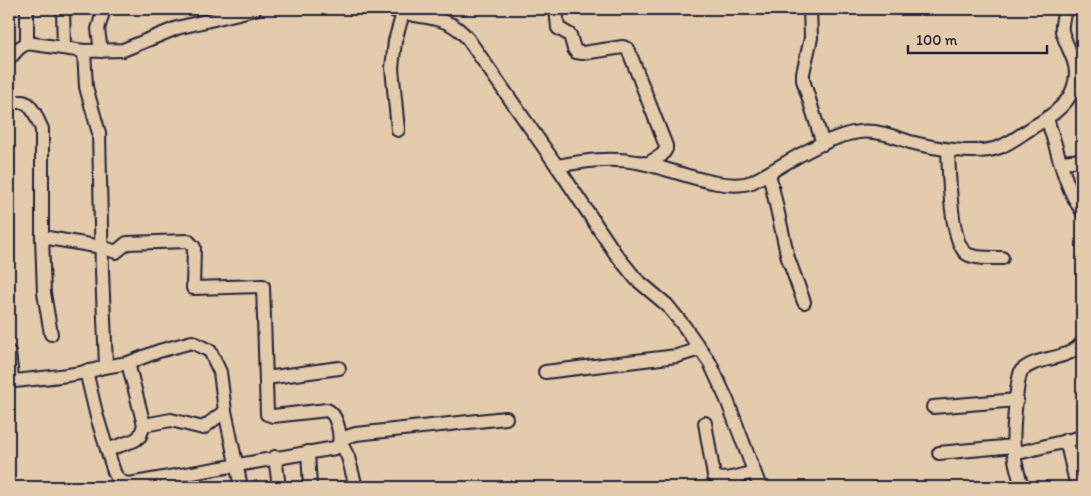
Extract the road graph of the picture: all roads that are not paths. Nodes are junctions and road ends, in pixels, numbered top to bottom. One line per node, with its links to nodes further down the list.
1 (27, 9): 10 (street)
2 (63, 9): 11 (street)
3 (104, 9): 13 (street)
4 (255, 9): 13 (street)
5 (390, 9): 9 (street)
6 (556, 9): 23 (street)
7 (810, 9): 19 (street)
8 (1065, 9): 15 (street)
9 (403, 13): 18 (street); 24 (street)
10 (28, 43): 11 (street); 14 (street)
11 (64, 48): 12 (street)
12 (84, 51): 13 (street); 28 (street)
13 (101, 51)
14 (9, 59)
15 (1080, 79): 17 (street)
16 (9, 102): 27 (street)
17 (1047, 119): 20 (street); 22 (street)
18 (398, 130)
19 (823, 144): 20 (street); 25 (street)
20 (948, 150): 29 (street)
21 (1082, 160): 22 (street)
22 (1061, 162): 26 (street)
23 (647, 164): 24 (street); 25 (street)
24 (558, 166): 33 (street)
25 (769, 173): 30 (street)
26 (1082, 211)
27 (42, 237): 28 (street); 31 (street)
28 (102, 247): 36 (street); 40 (street)
29 (1002, 258)
30 (804, 302)
31 (51, 334)
32 (1082, 343): 41 (street)
33 (700, 349): 39 (street); 56 (street)
34 (9, 360): 38 (street)
35 (128, 363): 36 (street); 43 (street); 46 (street)
36 (104, 367): 38 (street)
37 (339, 368): 40 (street)
38 (86, 372): 50 (street)
39 (545, 372)
40 (266, 378): 48 (street)
41 (1017, 400): 42 (street); 51 (street)
42 (933, 407)
43 (225, 411): 46 (street); 55 (street)
44 (506, 418): 48 (street)
45 (705, 423): 56 (street)
46 (144, 425): 50 (street)
47 (1082, 437): 49 (street)
48 (340, 440): 52 (street); 60 (street)
49 (1066, 440): 51 (street); 63 (street)
50 (107, 450): 55 (street)
51 (1014, 450): 53 (street); 62 (street)
52 (308, 452): 54 (street); 59 (street)
53 (940, 453)
54 (275, 457): 55 (street); 58 (street)
55 (238, 464): 57 (street)
56 (754, 472): 61 (street)
57 (241, 487)
58 (279, 487)
59 (310, 487)
60 (356, 487)
61 (760, 487)
62 (1022, 487)
63 (1077, 487)

